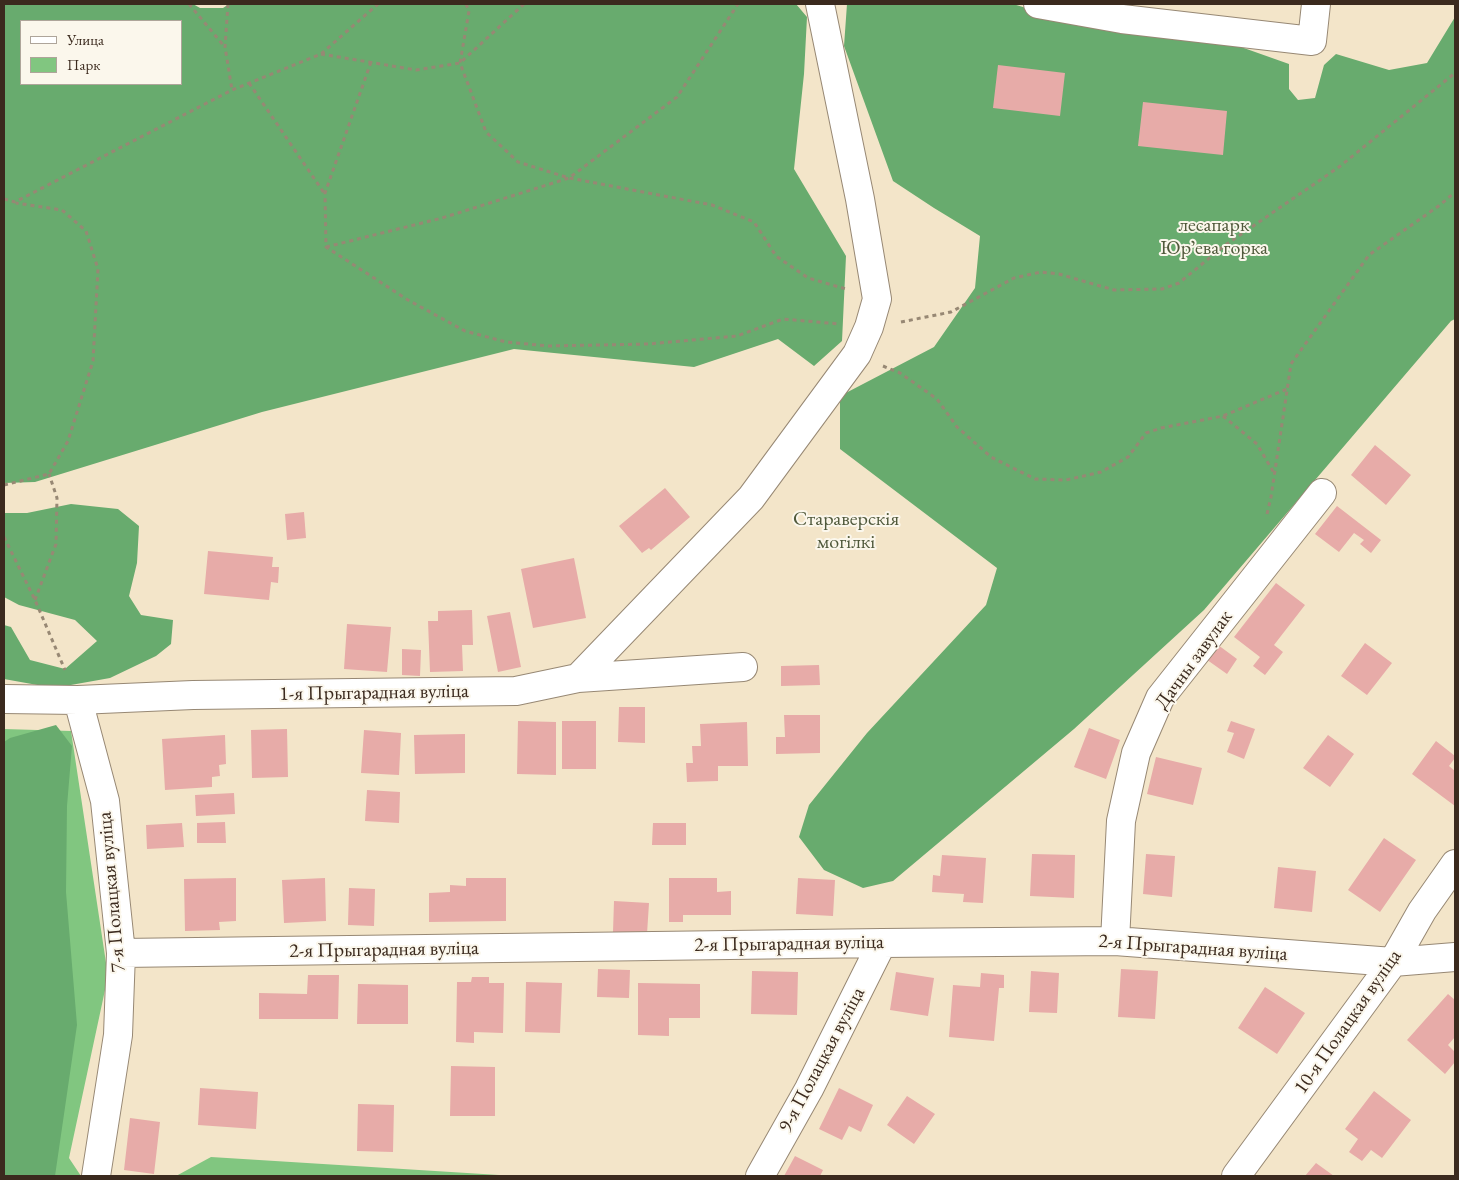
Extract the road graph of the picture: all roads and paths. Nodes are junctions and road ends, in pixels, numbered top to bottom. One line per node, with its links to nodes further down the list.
1 (189, 4): 10 (path)
2 (228, 4): 10 (path)
3 (378, 4): 11 (path)
4 (466, 4): 13 (path)
5 (524, 4): 13 (path)
6 (738, 4): 17 (path)
7 (820, 4): 23 (street)
8 (1038, 4): 9 (street)
9 (1316, 4)
10 (225, 47): 16 (path)
11 (321, 54): 12 (path); 15 (path)
12 (371, 62): 13 (path); 19 (path)
13 (460, 63): 17 (path)
14 (1455, 73): 24 (path)
15 (249, 83): 16 (path); 19 (path)
16 (232, 90): 21 (path)
17 (569, 178): 22 (path); 23 (path)
18 (1455, 192): 26 (path)
19 (324, 193): 22 (path)
20 (4, 199): 21 (path)
21 (15, 202): 29 (path)
22 (326, 247): 24 (path)
23 (878, 299): 24 (street)
24 (869, 327): 25 (street)
25 (857, 354): 27 (path); 36 (street)
26 (1287, 389): 27 (path); 28 (path)
27 (1223, 416): 28 (path)
28 (1274, 473): 32 (path)
29 (49, 474): 30 (path); 34 (path)
30 (4, 485)
31 (1322, 493): 40 (street, Дачны завулак)
32 (1265, 521)
33 (4, 537): 34 (path)
34 (35, 600): 38 (path)
35 (743, 667): 36 (street, 1-я Прыгарадная вуліца)
36 (578, 678): 38 (street, 1-я Прыгарадная вуліца)
37 (4, 699): 38 (street, 1-я Прыгарадная вуліца)
38 (78, 700): 42 (street, 7-я Полацкая вуліца)
39 (1455, 864): 44 (street, 10-я Полацкая вуліца)
40 (1115, 941): 41 (street, 2-я Прыгарадная вуліца); 44 (street, 2-я Прыгарадная вуліца)
41 (882, 943): 42 (street, 2-я Прыгарадная вуліца); 46 (street, 9-я Полацкая вуліца)
42 (121, 953): 45 (street, 7-я Полацкая вуліца)
43 (1455, 957): 44 (street, 2-я Прыгарадная вуліца)
44 (1393, 962): 47 (street, 10-я Полацкая вуліца)
45 (96, 1176)
46 (760, 1176)
47 (1236, 1176)

